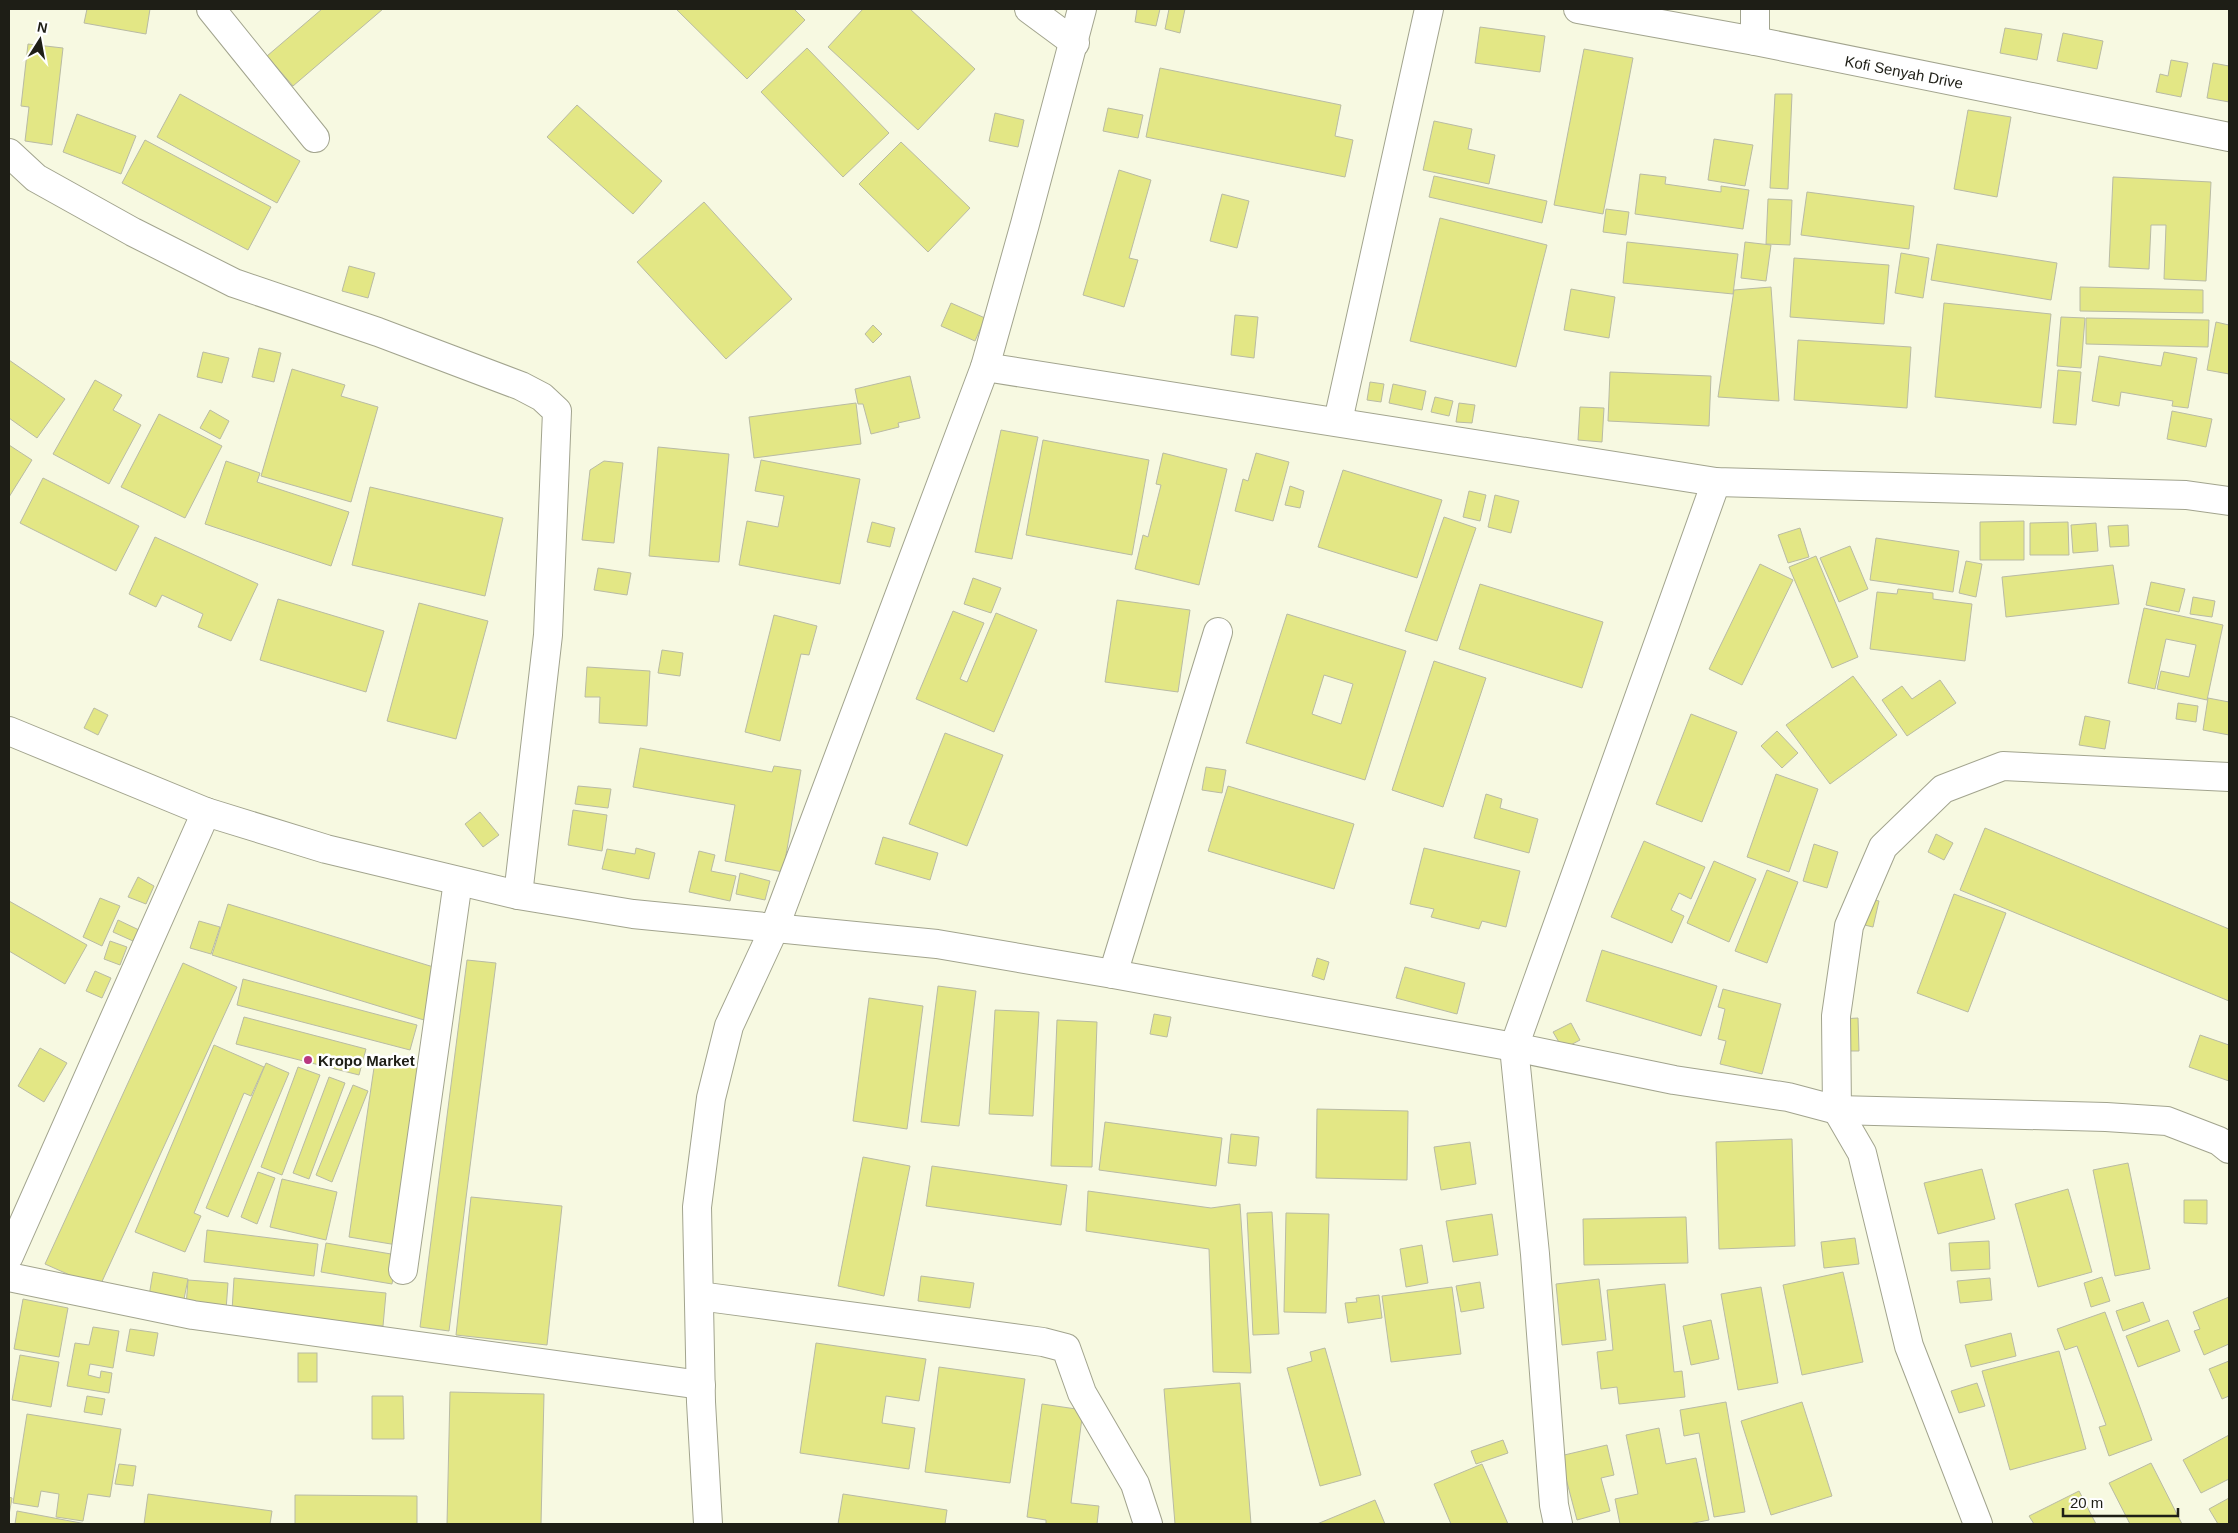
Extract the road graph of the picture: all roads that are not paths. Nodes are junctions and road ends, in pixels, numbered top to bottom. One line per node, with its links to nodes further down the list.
1 (211, 9): 9 (street)
2 (1029, 9): 8 (street)
3 (1082, 9): 8 (street)
4 (1429, 9): 13 (street)
5 (1578, 9): 7 (street, Kofi Senyah Drive)
6 (1756, 9): 7 (street)
7 (1755, 41): 10 (street, Kofi Senyah Drive)
8 (1075, 42): 12 (street)
9 (315, 138)
10 (2229, 138)
11 (9, 153): 21 (street)
12 (984, 366): 13 (street); 22 (street)
13 (1338, 421): 14 (street)
14 (1716, 482): 15 (street); 24 (street)
15 (2229, 501)
16 (1218, 632): 23 (street)
17 (9, 731): 19 (street)
18 (2229, 778): 25 (street)
19 (206, 812): 20 (street); 27 (street)
20 (458, 881): 21 (street); 28 (street)
21 (518, 895): 22 (street)
22 (774, 929): 23 (street); 30 (street)
23 (1113, 974): 24 (street)
24 (1514, 1048): 25 (street); 34 (street)
25 (1837, 1110): 26 (street); 35 (street)
26 (2229, 1149)
27 (9, 1256)
28 (403, 1270)
29 (9, 1277): 31 (street)
30 (699, 1296): 31 (street); 33 (street)
31 (701, 1385): 32 (street)
32 (708, 1524)
33 (1148, 1524)
34 (1558, 1524)
35 (1978, 1524)

